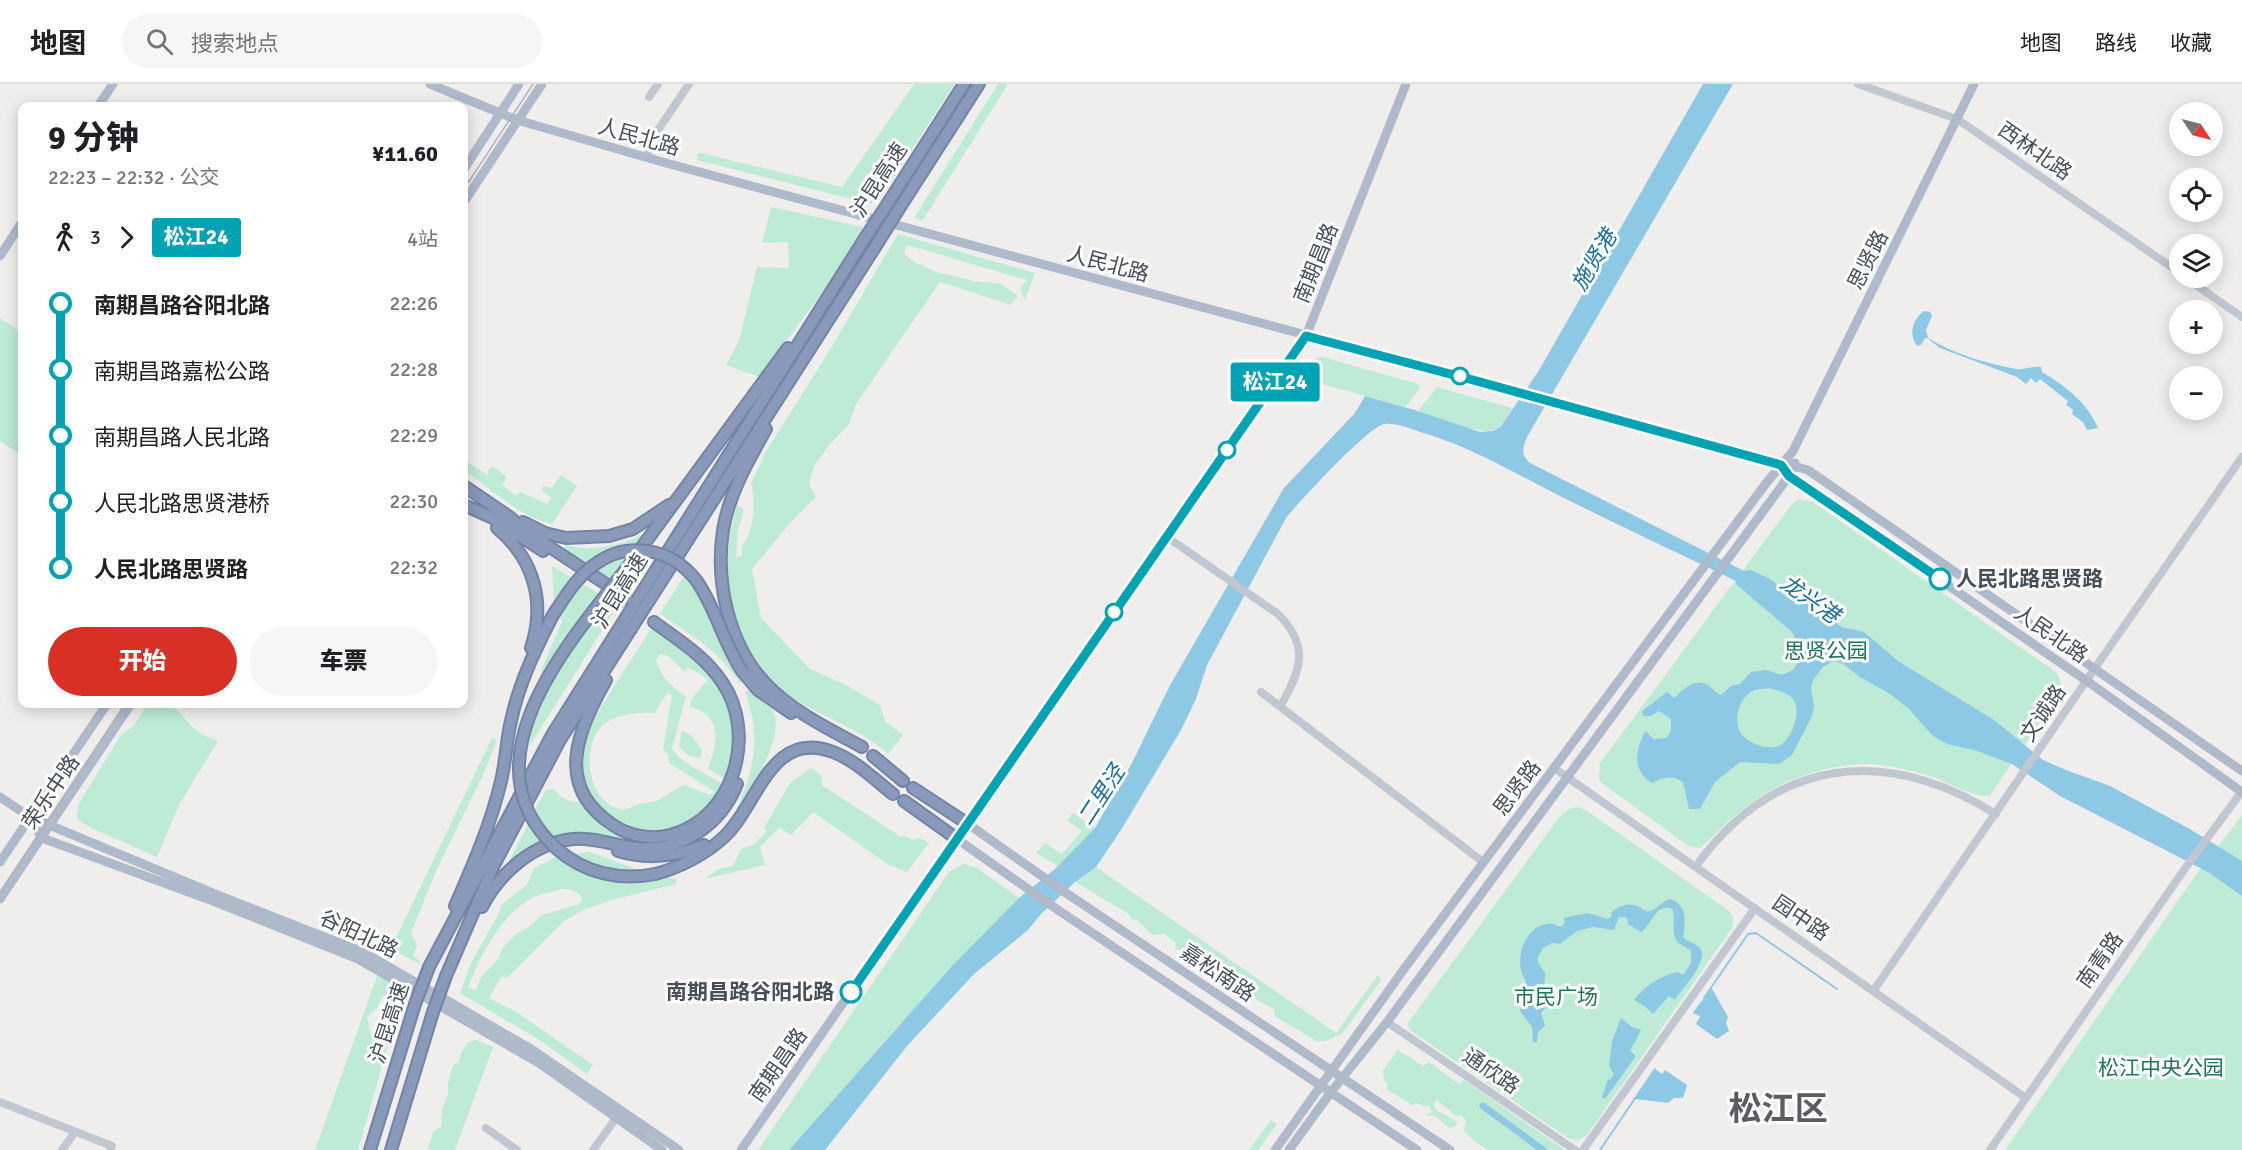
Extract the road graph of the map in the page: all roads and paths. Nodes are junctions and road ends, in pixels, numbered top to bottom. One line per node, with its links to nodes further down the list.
1 (113, 84): 13 (main road)
2 (430, 84): 14 (main road, 人民北路)
3 (519, 84): 14 (main road)
4 (542, 84): 16 (main road)
5 (658, 84): 12 (street)
6 (689, 84): 17 (street)
7 (964, 84): 24 (highway, 沪昆高速, bridge)
8 (979, 84): 25 (highway, 沪昆高速, bridge)
9 (1406, 84): 27 (main road, 南期昌路)
10 (1858, 84): 15 (street, 西林北路)
11 (1974, 84): 15 (main road, 思贤路)
12 (649, 97)
13 (101, 102)
14 (500, 114): 16 (main road, 人民北路); 18 (main road)
15 (1956, 119): 22 (street, 西林北路); 28 (main road, 思贤路)
16 (517, 120): 17 (main road, 人民北路); 19 (main road)
17 (646, 157): 27 (main road, 人民北路)
18 (468, 163)
19 (468, 196)
20 (18, 228): 21 (main road)
21 (0, 256)
22 (2169, 265)
23 (2201, 288): 26 (street)
24 (831, 293): 33 (highway); 70 (highway, 沪昆高速)
25 (841, 300): 39 (highway, 沪昆高速); 40 (highway, bridge)
26 (2242, 316)
27 (1306, 336): 30 (main road, 人民北路); 38 (main road, 南期昌路)
28 (1793, 451): 30 (main road, 思贤路); 31 (main road)
29 (2242, 457): 41 (street, 文诚路)
30 (1781, 465): 31 (main road, 人民北路); 32 (main road, 人民北路); 48 (main road, 思贤路)
31 (1795, 466): 32 (main road, 思贤路); 41 (main road, 人民北路)
32 (1789, 476): 42 (main road, 人民北路); 50 (main road, 思贤路)
33 (687, 488): 37 (highway); 61 (highway, bridge)
34 (468, 489): 37 (highway)
35 (468, 507): 36 (highway)
36 (479, 512): 37 (highway); 40 (highway)
37 (511, 518)
38 (1167, 537): 44 (street); 59 (main road, 南期昌路)
39 (686, 542): 64 (highway); 71 (highway, 沪昆高速)
40 (527, 666): 70 (highway)
41 (2095, 668): 42 (street, 文诚路); 49 (main road, 人民北路)
42 (2087, 681): 53 (main road, 人民北路); 57 (street, 文诚路)
43 (1261, 692): 44 (street)
44 (1281, 705): 66 (street)
45 (104, 708): 58 (main road, 荣乐中路)
46 (128, 708): 60 (main road, 荣乐中路)
47 (873, 756): 51 (highway)
48 (1554, 768): 50 (street, 园中路); 66 (main road, 思贤路)
49 (2242, 771)
50 (1568, 777): 67 (street, 园中路); 73 (main road, 思贤路)
51 (903, 781)
52 (913, 788): 59 (highway)
53 (2242, 792): 78 (street, 南青路)
54 (893, 794): 61 (highway)
55 (0, 797): 58 (main road, 谷阳北路)
56 (904, 801): 63 (highway)
57 (1996, 814): 67 (street); 72 (street, 文诚路)
58 (30, 817): 60 (main road, 谷阳北路); 62 (main road, 谷阳北路); 65 (main road, 荣乐中路)
59 (968, 824): 63 (main road, 南期昌路); 74 (main road, 嘉松南路)
60 (50, 825): 62 (main road, 荣乐中路); 80 (main road, 谷阳北路)
61 (733, 827): 64 (highway)
62 (42, 838): 68 (main road, 荣乐中路); 80 (main road, 谷阳北路)
63 (957, 839): 76 (main road, 嘉松南路); 91 (main road, 南期昌路)
64 (593, 841): 71 (highway)
65 (0, 862)
66 (1483, 862): 74 (main road, 思贤路)
67 (1696, 866): 69 (street, 园中路)
68 (0, 899)
69 (1755, 908): 72 (street, 园中路); 97 (street)
70 (429, 967): 85 (highway, 沪昆高速, bridge)
71 (448, 977): 86 (highway, 沪昆高速, bridge)
72 (1874, 990): 78 (street, 园中路)
73 (1387, 1022): 75 (main road, 思贤路); 96 (street, 通欣路)
74 (1330, 1071): 75 (main road, 嘉松南路); 76 (main road, 思贤路)
75 (1342, 1078): 77 (main road, 思贤路); 95 (main road, 嘉松南路)
76 (1321, 1086): 77 (main road, 嘉松南路); 92 (main road, 思贤路)
77 (1331, 1092): 93 (main road, 思贤路); 94 (main road, 嘉松南路)
78 (2026, 1098): 98 (street, 南青路)
79 (0, 1102): 82 (street)
80 (620, 1114): 88 (street); 89 (main road, 谷阳北路); 90 (main road, 谷阳北路)
81 (486, 1128): 87 (street)
82 (75, 1132): 83 (street); 84 (street)
83 (111, 1148)
84 (62, 1150)
85 (370, 1150)
86 (391, 1150)
87 (517, 1150)
88 (593, 1150)
89 (662, 1150)
90 (679, 1150)
91 (741, 1150)
92 (1275, 1150)
93 (1289, 1150)
94 (1417, 1150)
95 (1450, 1150)
96 (1575, 1150)
97 (1583, 1150)
98 (1990, 1150)

